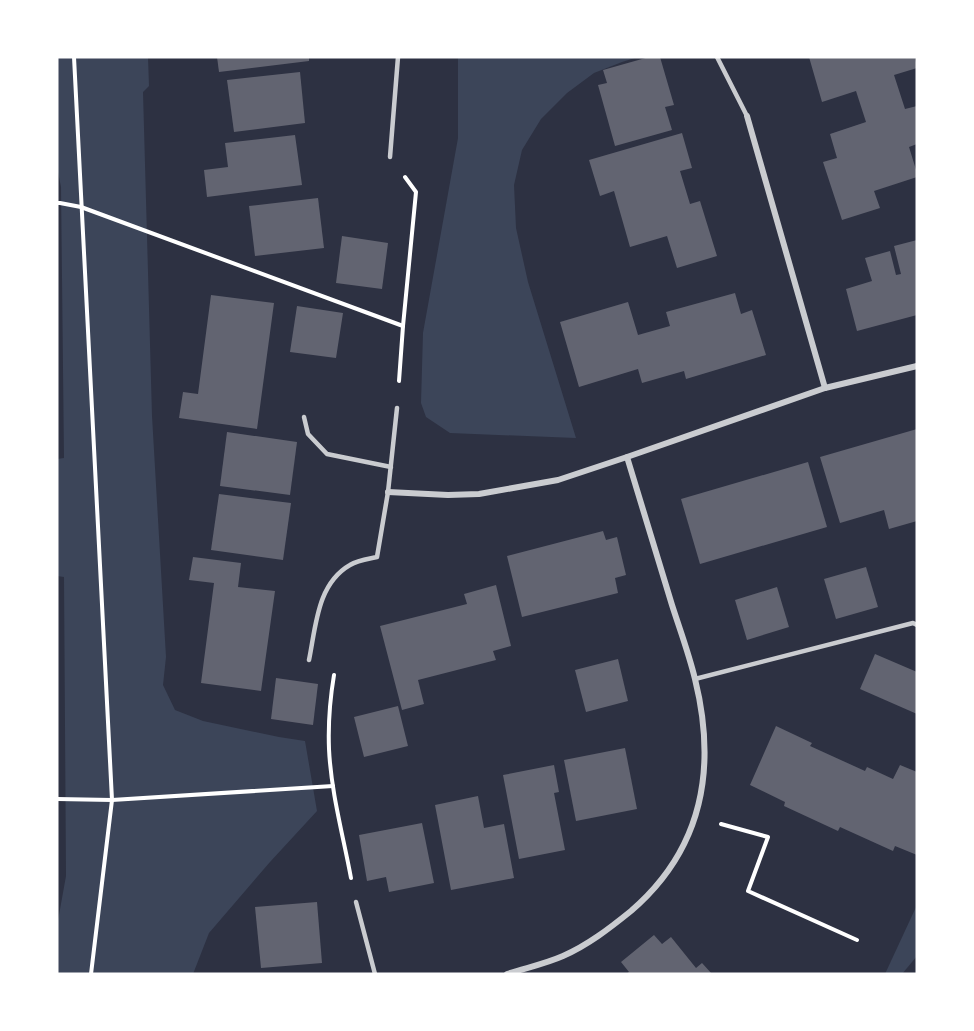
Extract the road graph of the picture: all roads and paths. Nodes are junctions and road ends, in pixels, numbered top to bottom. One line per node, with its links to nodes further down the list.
1 (74, 57): 7 (path)
2 (398, 57): 5 (lane)
3 (717, 57): 4 (lane)
4 (747, 116): 10 (street)
5 (390, 157): 8 (path)
6 (57, 203): 7 (path)
7 (81, 207): 8 (path); 22 (path)
8 (403, 326): 11 (path)
9 (917, 366): 10 (street)
10 (825, 388): 13 (street)
11 (397, 408): 14 (lane)
12 (304, 417): 14 (lane)
13 (627, 457): 15 (street); 19 (street)
14 (391, 467): 15 (lane)
15 (388, 492): 17 (lane)
16 (917, 625): 19 (lane)
17 (309, 660)
18 (335, 667): 20 (path)
19 (695, 680): 23 (street)
20 (333, 786): 22 (path); 24 (path)
21 (57, 799): 22 (path)
22 (112, 800): 26 (path)
23 (695, 816): 25 (path); 28 (street)
24 (356, 902): 27 (lane)
25 (856, 940)
26 (91, 974)
27 (375, 974)
28 (507, 974)

